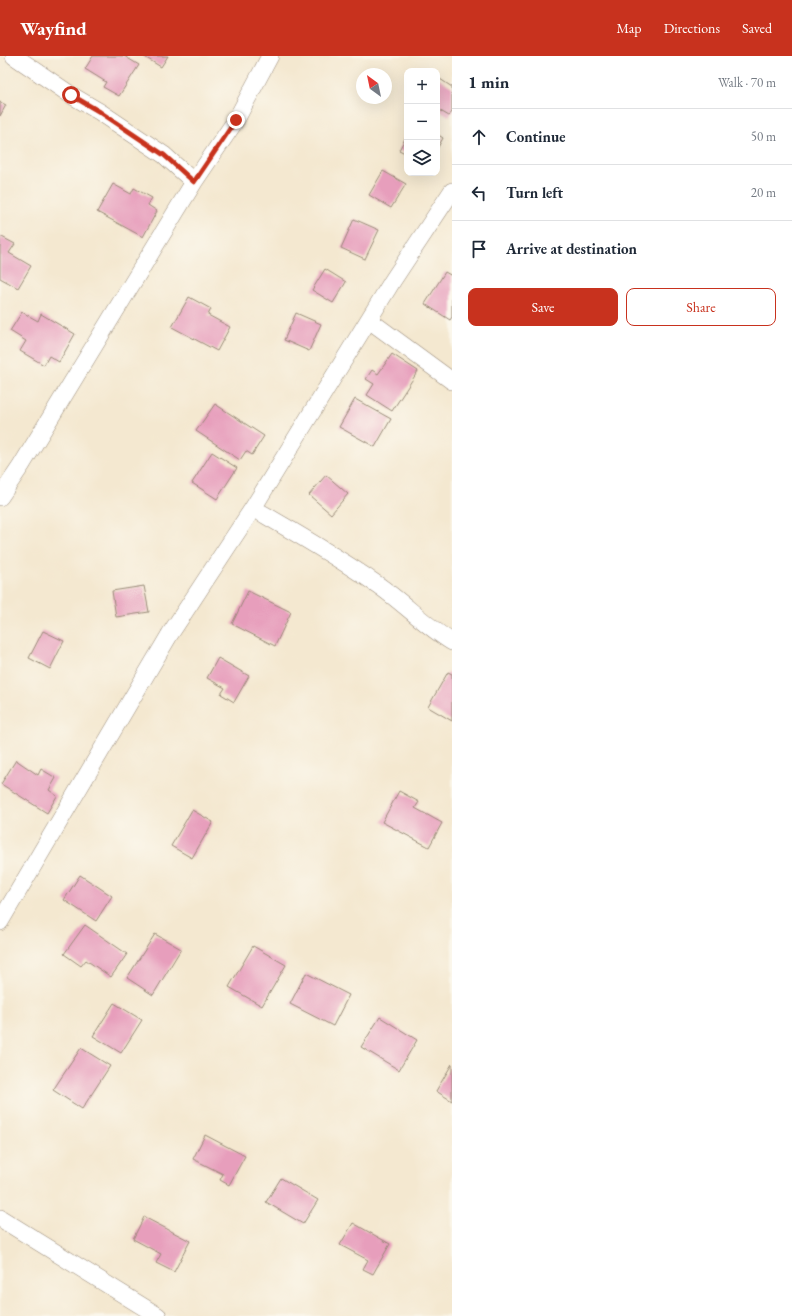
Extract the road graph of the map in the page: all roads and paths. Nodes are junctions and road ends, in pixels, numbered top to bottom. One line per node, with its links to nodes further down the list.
1 (14, 56): 3 (street)
2 (270, 56): 3 (street)
3 (194, 182): 7 (street)
4 (452, 191): 5 (street)
5 (369, 320): 6 (street); 8 (street)
6 (452, 381)
7 (0, 497)
8 (253, 508): 9 (street); 10 (street)
9 (452, 642)
10 (0, 922)
11 (0, 1218): 12 (street)
12 (158, 1316)

